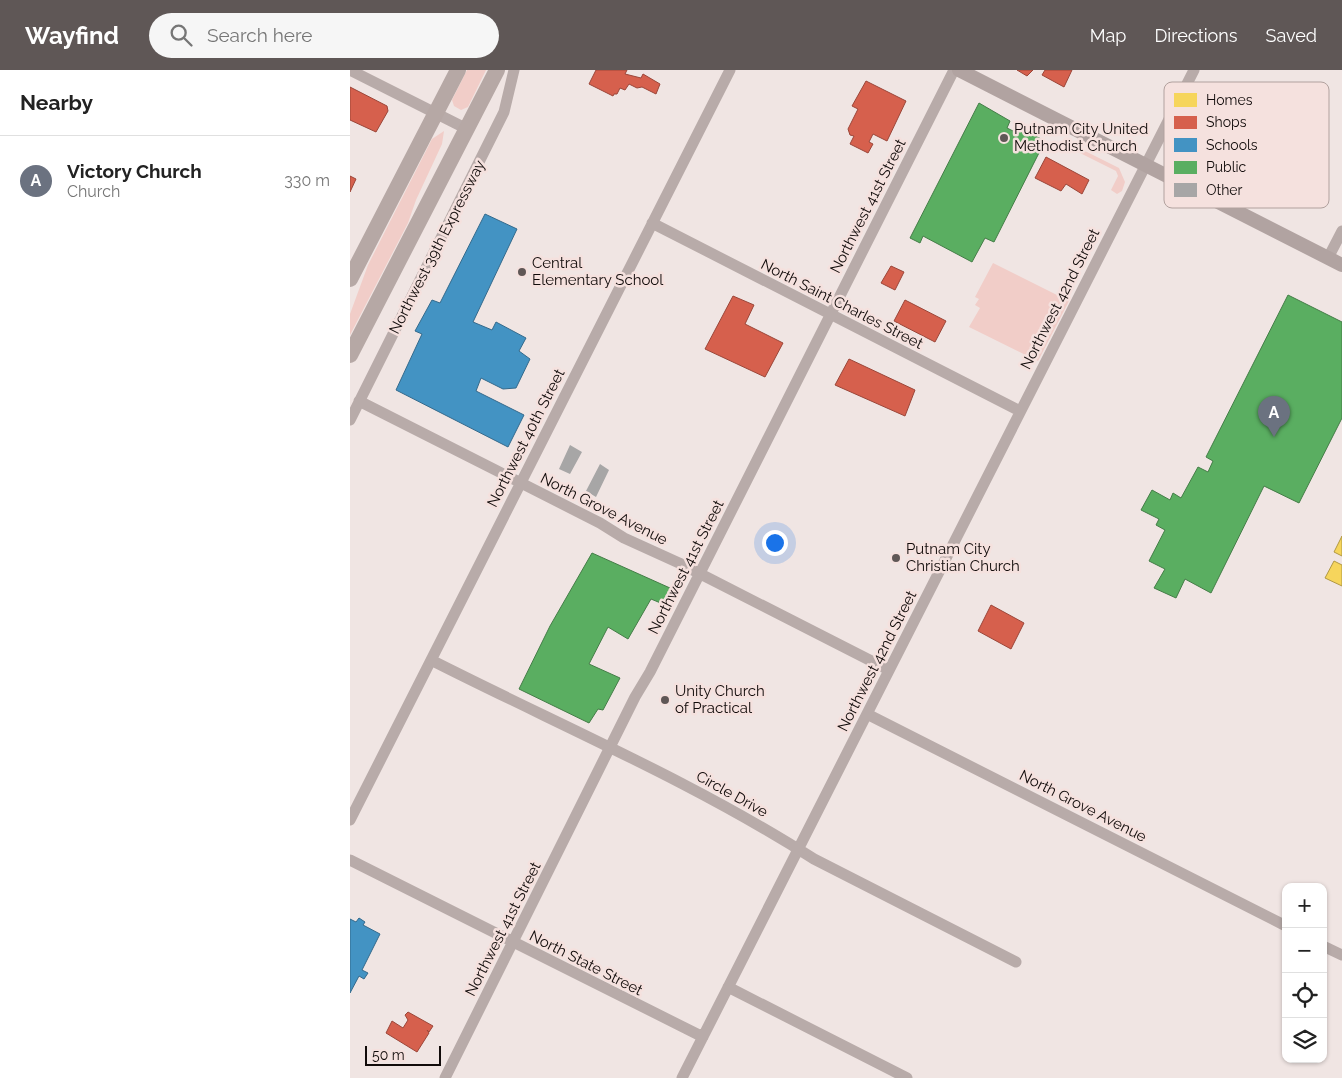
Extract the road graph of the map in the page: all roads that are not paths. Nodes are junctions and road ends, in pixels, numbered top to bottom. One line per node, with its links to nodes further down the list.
1 (350, 70): 10 (street)
2 (458, 70): 10 (highway)
3 (497, 70): 11 (highway, Northwest 39th Expressway)
4 (514, 70): 23 (street, Northwest 39th Expressway)
5 (730, 70): 16 (street, Northwest 40th Street)
6 (954, 70): 21 (street, Northwest 41st Street)
7 (959, 70): 13 (main road)
8 (1194, 70): 9 (street, Northwest 42nd Street)
9 (1188, 82)
10 (436, 112): 11 (street); 20 (highway)
11 (467, 129): 22 (highway, Northwest 39th Expressway)
12 (1164, 130): 13 (street, Northwest 42nd Street)
13 (1146, 166): 14 (main road); 24 (street, Northwest 42nd Street)
14 (1164, 175)
15 (1229, 208): 18 (main road)
16 (652, 223): 21 (street, North Saint Charles Street); 26 (street, Northwest 40th Street)
17 (1342, 232): 18 (street)
18 (1328, 258): 19 (main road)
19 (1342, 265)
20 (350, 279)
21 (830, 315): 24 (street, North Saint Charles Street); 27 (street, Northwest 41st Street)
22 (350, 355)
23 (360, 401): 25 (street, Northwest 39th Expressway); 26 (street, North Grove Avenue)
24 (1020, 411): 29 (street, Northwest 42nd Street)
25 (350, 420)
26 (520, 483): 27 (street, North Grove Avenue); 28 (street, Northwest 40th Street)
27 (700, 574): 29 (street, North Grove Avenue); 31 (street, Northwest 41st Street)
28 (431, 660): 31 (street, Circle Drive); 32 (street, Northwest 40th Street)
29 (889, 670): 30 (street, Northwest 42nd Street)
30 (867, 714): 33 (street, Northwest 42nd Street); 35 (street, North Grove Avenue)
31 (611, 747): 33 (street, Circle Drive); 36 (street, Northwest 41st Street)
32 (350, 820)
33 (798, 849): 39 (street, Circle Drive); 40 (street, Northwest 42nd Street)
34 (350, 860): 36 (street, North State Street)
35 (1282, 924)
36 (513, 943): 41 (street, North State Street); 42 (street, Northwest 41st Street)
37 (1327, 948): 38 (street)
38 (1342, 955)
39 (1016, 962)
40 (728, 988): 41 (street, Northwest 42nd Street); 44 (street)
41 (703, 1038): 43 (street, Northwest 42nd Street)
42 (445, 1078)
43 (682, 1078)
44 (907, 1078)

